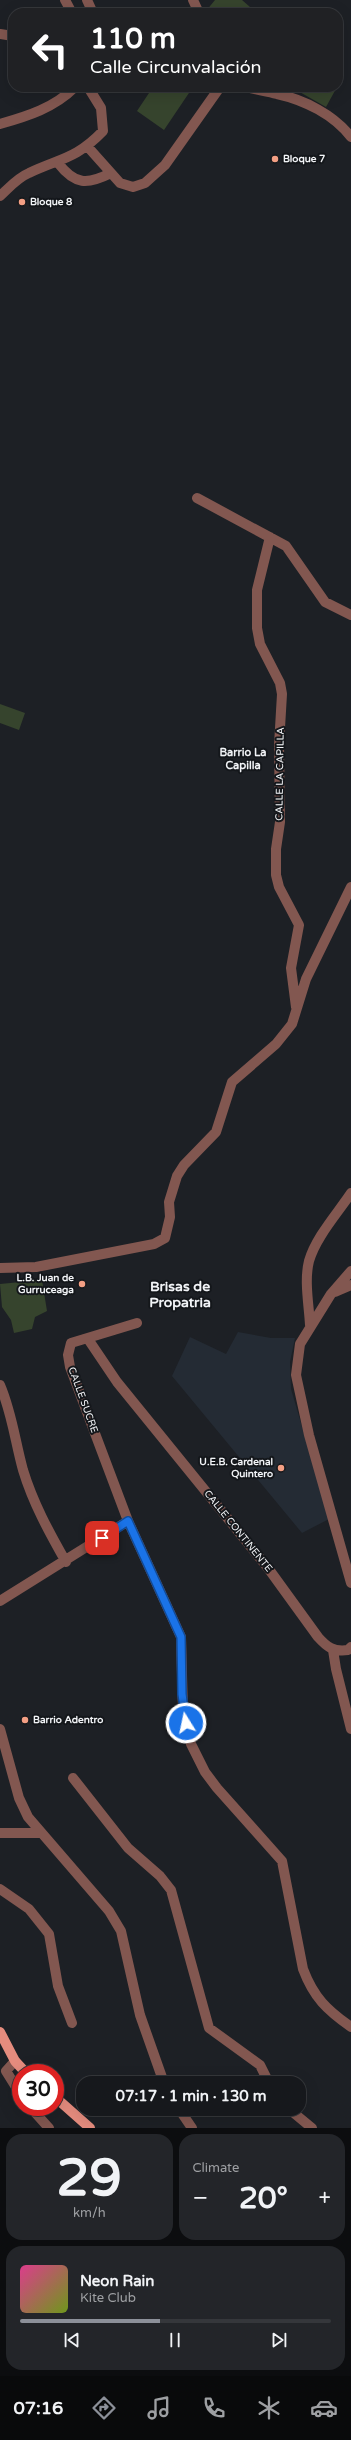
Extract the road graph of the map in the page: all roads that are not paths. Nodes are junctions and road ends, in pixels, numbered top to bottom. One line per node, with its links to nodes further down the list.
1 (68, 92): 5 (street)
2 (92, 92): 7 (street)
3 (216, 92): 9 (street)
4 (269, 92): 6 (street)
5 (0, 124)
6 (351, 137)
7 (87, 146): 8 (street); 9 (street)
8 (58, 162): 9 (street); 10 (street)
9 (111, 173)
10 (0, 196)
11 (197, 498): 12 (street)
12 (270, 537): 13 (street); 15 (street, CALLE LA CAPILLA)
13 (351, 615)
14 (351, 887): 15 (street)
15 (297, 1011): 17 (street)
16 (351, 1193): 22 (street)
17 (0, 1268)
18 (351, 1271): 20 (street)
19 (351, 1285): 20 (street)
20 (331, 1294): 22 (street)
21 (137, 1323): 23 (street, CALLE SUCRE)
22 (310, 1325): 27 (street)
23 (88, 1338): 25 (street, CALLE SUCRE); 30 (street, CALLE CONTINENTE)
24 (0, 1385): 26 (street)
25 (128, 1521): 26 (street); 38 (street)
26 (66, 1562): 28 (street)
27 (351, 1583)
28 (0, 1601)
29 (351, 1647): 30 (street)
30 (333, 1650): 32 (street)
31 (0, 1729): 35 (street)
32 (351, 1729)
33 (73, 1778): 45 (street)
34 (0, 1833): 35 (street)
35 (40, 1833): 44 (street)
36 (0, 1889): 37 (street)
37 (72, 2023)
38 (351, 2027)
39 (0, 2032): 40 (main road)
40 (15, 2061): 41 (street); 43 (main road)
41 (12, 2064)
42 (12, 2064): 46 (street)
43 (18, 2064)
44 (161, 2076)
45 (266, 2076)
46 (12, 2081)
47 (64, 2105): 52 (main road)
48 (38, 2116): 51 (street)
49 (184, 2116): 53 (street)
50 (297, 2116): 54 (street)
51 (49, 2128)
52 (90, 2128)
53 (192, 2128)
54 (312, 2128)

